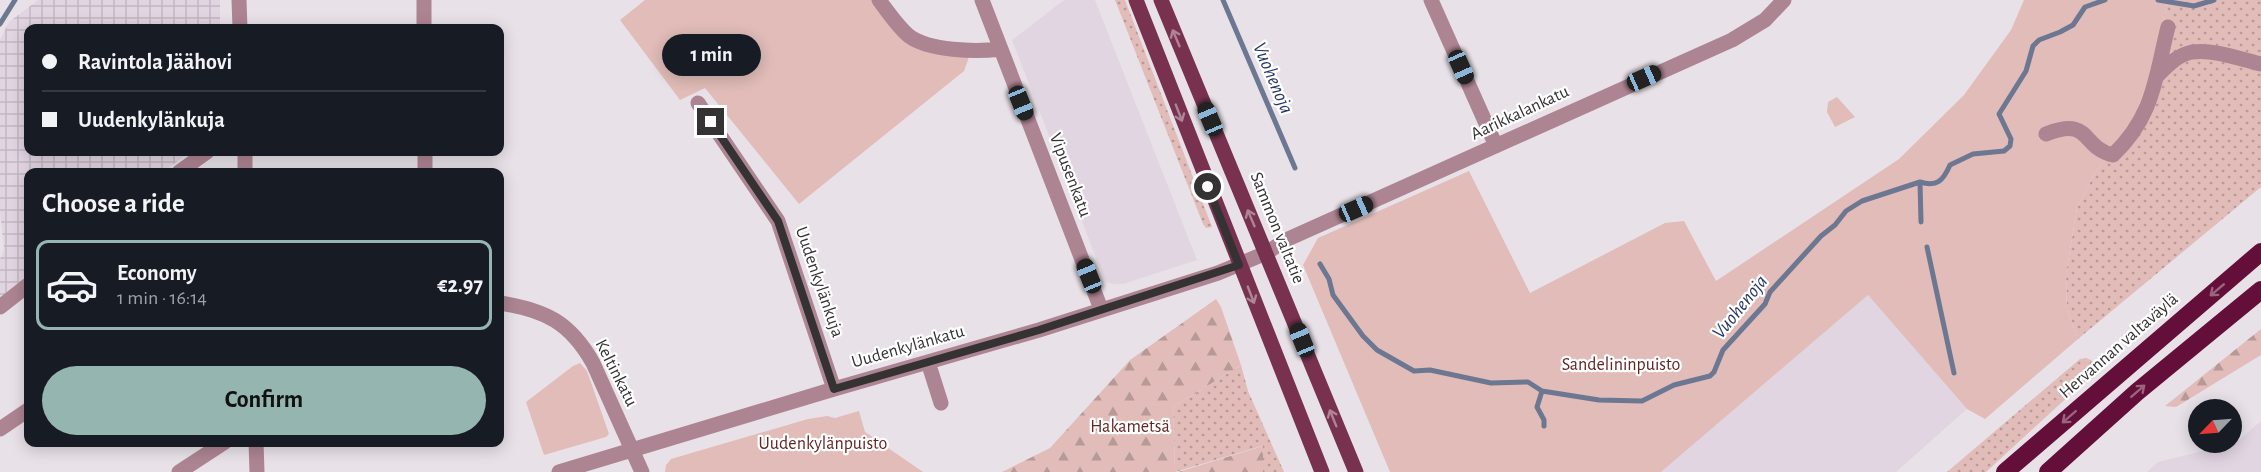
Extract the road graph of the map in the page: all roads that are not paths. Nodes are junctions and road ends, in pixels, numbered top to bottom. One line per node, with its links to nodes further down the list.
1 (239, 0): 9 (street)
2 (424, 0): 10 (street)
3 (879, 0): 12 (street)
4 (981, 0): 12 (street, Vipusenkatu)
5 (1136, 0): 22 (main road, one-way to 22)
6 (1161, 0): 21 (main road, Sammon valtatie, one-way to 6)
7 (1431, 0): 17 (street)
8 (1784, 0): 17 (street, Aarikkalankatu)
9 (240, 24)
10 (424, 24)
11 (2168, 27): 14 (street)
12 (1000, 49): 27 (street, Vipusenkatu)
13 (2261, 64): 14 (street)
14 (2157, 76): 16 (street)
15 (698, 102): 29 (street, Uudenkylänkuja)
16 (2046, 134)
17 (1496, 146): 21 (street, Aarikkalankatu)
18 (201, 156): 19 (street)
19 (185, 168)
20 (2261, 252): 42 (highway, Hervannan valtaväylä, one-way to 42)
21 (1266, 253): 22 (street, Uudenkylänkatu); 41 (main road, Sammon valtatie, one-way to 21)
22 (1239, 265): 27 (street, Uudenkylänkatu); 40 (main road, one-way to 40)
23 (24, 288): 26 (street)
24 (2261, 290): 43 (highway, one-way to 24)
25 (504, 304): 35 (street, Keltinkatu)
26 (0, 307)
27 (1101, 309): 28 (street, Uudenkylänkatu)
28 (928, 362): 29 (street, Uudenkylänkatu); 30 (street)
29 (834, 389): 35 (street, Uudenkylänkatu)
30 (940, 403)
31 (24, 413): 32 (street)
32 (0, 429)
33 (217, 447): 36 (street)
34 (256, 447): 37 (street)
35 (630, 451): 38 (street, Uudenkylänkatu); 39 (street, Keltinkatu)
36 (179, 472)
37 (257, 472)
38 (559, 472)
39 (642, 472)
40 (1322, 472)
41 (1356, 472)
42 (2005, 472)
43 (2048, 472)

